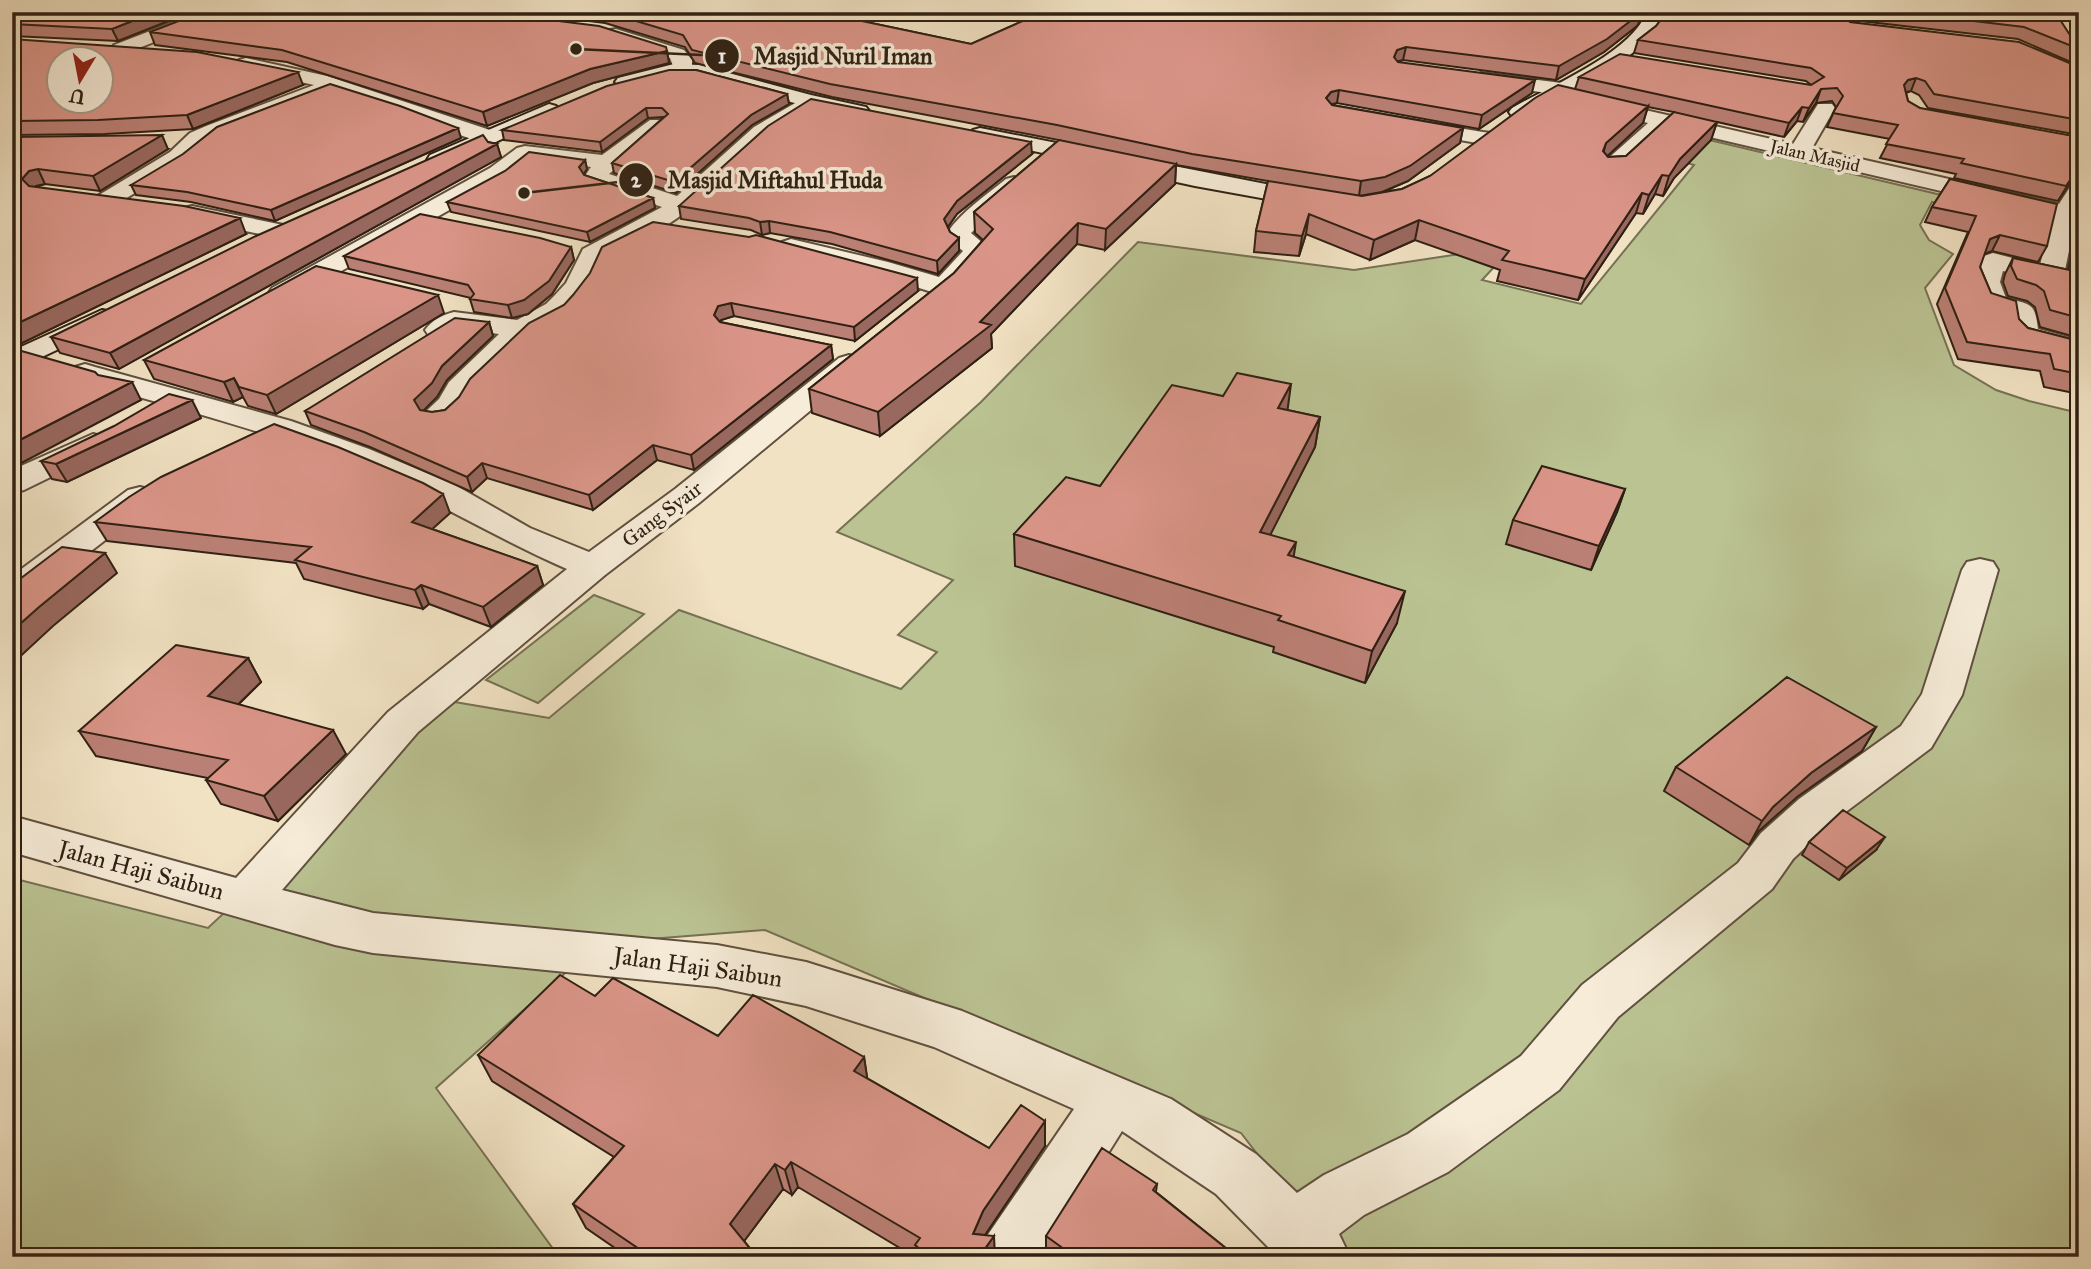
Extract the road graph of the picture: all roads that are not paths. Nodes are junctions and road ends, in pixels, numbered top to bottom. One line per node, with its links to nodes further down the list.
1 (215, 12): 5 (street)
2 (1656, 12): 7 (street)
3 (594, 30): 10 (street)
4 (116, 49): 5 (street)
5 (120, 49): 6 (street)
6 (168, 54)
7 (1612, 58): 9 (street); 14 (street)
8 (230, 62): 12 (street)
9 (1635, 62)
10 (683, 70): 13 (street); 16 (street)
11 (1456, 76): 14 (street, Jalan Masjid)
12 (333, 85): 23 (street); 26 (street)
13 (604, 89)
14 (1557, 92): 19 (street, Jalan Masjid); 24 (street)
15 (573, 101): 26 (street)
16 (809, 101): 18 (street); 39 (street)
17 (1825, 108): 28 (street)
18 (881, 116)
19 (1662, 121): 28 (street, Jalan Masjid); 33 (street)
20 (1392, 122): 24 (street)
21 (657, 124): 32 (street)
22 (960, 130): 27 (street)
23 (198, 138): 25 (street); 37 (street)
24 (1483, 138): 31 (street)
25 (172, 139)
26 (481, 140): 29 (street); 34 (street)
27 (1056, 149): 40 (street); 55 (street)
28 (1799, 152): 42 (street, Jalan Masjid)
29 (525, 153): 32 (street); 43 (street)
30 (654, 153): 32 (street)
31 (1460, 156)
32 (612, 157): 39 (street)
33 (1611, 168)
34 (418, 169)
35 (2079, 191): 42 (street)
36 (82, 198): 37 (street)
37 (107, 200): 38 (street)
38 (138, 204)
39 (681, 205): 46 (street)
40 (1338, 205)
41 (170, 209): 47 (street)
42 (2072, 214): 52 (street)
43 (420, 216): 45 (street); 51 (street)
44 (303, 221): 47 (street)
45 (457, 223)
46 (652, 224): 48 (street); 59 (street)
47 (279, 231): 50 (street)
48 (688, 231)
49 (770, 243): 55 (street)
50 (248, 246)
51 (321, 273): 54 (street); 56 (street)
52 (2051, 275): 53 (street); 62 (street)
53 (2079, 281)
54 (359, 282)
55 (944, 287): 58 (street)
56 (263, 304)
57 (118, 310): 63 (street)
58 (914, 311)
59 (521, 329): 60 (street); 68 (street)
60 (419, 342)
61 (824, 346): 73 (street, Gang Syair)
62 (2079, 349)
63 (19, 358): 65 (street)
64 (156, 363): 65 (street)
65 (119, 384): 66 (street)
66 (171, 399): 69 (street); 72 (street)
67 (315, 407): 69 (street)
68 (437, 415)
69 (280, 428): 70 (street); 73 (street)
70 (245, 445)
71 (168, 481): 75 (street)
72 (12, 484)
73 (592, 567): 77 (street, Gang Syair)
74 (1980, 570): 79 (street)
75 (12, 594)
76 (12, 835): 77 (street, Jalan Haji Saibun)
77 (246, 899): 78 (street, Jalan Haji Saibun)
78 (1112, 1098): 79 (street, Jalan Haji Saibun); 80 (street)
79 (1308, 1244)
80 (1008, 1257)

